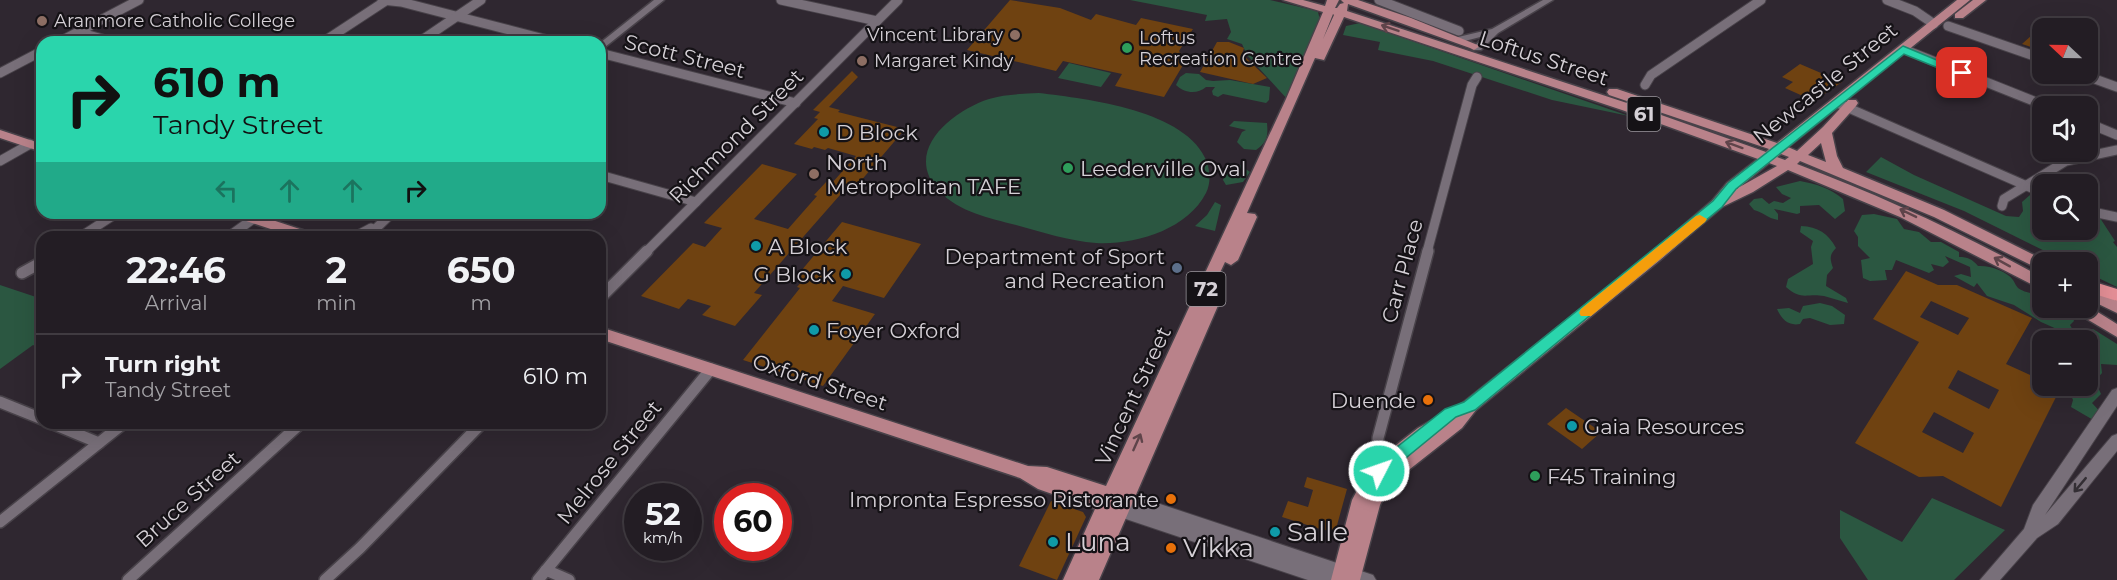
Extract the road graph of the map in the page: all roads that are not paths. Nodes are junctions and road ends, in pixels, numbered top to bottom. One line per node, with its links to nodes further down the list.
1 (139, 0): 23 (street)
2 (382, 0): 3 (street)
3 (387, 0): 18 (street); 27 (street)
4 (481, 0): 18 (street)
5 (660, 0): 30 (street)
6 (781, 0): 20 (street)
7 (898, 0): 20 (street, Richmond Street)
8 (1289, 0): 16 (main road, Loftus Street / 61)
9 (1347, 0): 16 (main road, Vincent Street / 72); 19 (main road, Loftus Street / 61)
10 (1379, 0): 19 (street, Loftus Street)
11 (1549, 0): 22 (street)
12 (1761, 0): 39 (street)
13 (1887, 0): 17 (street)
14 (1964, 0): 21 (main road, Newcastle Street)
15 (1980, 0): 21 (main road, Newcastle Street)
16 (1335, 7): 51 (main road, Loftus Street / 61, one-way to 16); 95 (main road, Vincent Street / 72, one-way to 16); 95 (main road, Vincent Street / 72)
17 (1915, 11): 21 (street); 21 (street)
18 (457, 17): 28 (street); 29 (street)
19 (1410, 17): 24 (main road, Loftus Street / 61)
20 (877, 21): 42 (street, Richmond Street)
21 (1944, 21): 32 (main road, Newcastle Street); 35 (street)
22 (1495, 31): 24 (street); 31 (street)
23 (78, 32): 25 (street); 26 (street)
24 (1458, 35): 31 (main road, Loftus Street / 61)
25 (70, 36)
26 (92, 36)
27 (332, 36)
28 (428, 36)
29 (532, 36)
30 (606, 43)
31 (1478, 48): 49 (main road, Loftus Street / 61)
32 (1907, 51): 41 (street); 43 (main road, Newcastle Street)
33 (36, 54): 36 (street)
34 (606, 55): 42 (street, Scott Street)
35 (2032, 55)
36 (0, 73)
37 (1477, 77): 94 (street, Carr Place)
38 (2098, 80): 40 (street)
39 (1645, 85)
40 (2117, 87)
41 (2032, 100)
42 (796, 103): 58 (street, Richmond Street)
43 (1842, 105): 45 (main road, Newcastle Street); 49 (main road, Newcastle Street); 56 (street)
44 (2098, 127): 47 (street)
45 (1826, 133): 52 (main road, Newcastle Street); 54 (main road)
46 (0, 134): 48 (main road)
47 (2117, 135)
48 (36, 146): 53 (street)
49 (1780, 148): 51 (main road, Newcastle Street); 52 (main road, Loftus Street / 61)
50 (2117, 150): 56 (street)
51 (1768, 157): 52 (main road, Loftus Street / 61); 59 (main road, Newcastle Street)
52 (1794, 160): 54 (main road, Loftus Street / 61); 59 (main road, Newcastle Street); 75 (main road, Loftus Street / 61, one-way to 52)
53 (0, 161)
54 (1837, 169): 72 (main road, Loftus Street / 61)
55 (606, 176): 58 (street)
56 (2025, 185): 57 (street); 60 (street)
57 (2032, 188)
58 (696, 202): 77 (street, Richmond Street)
59 (1717, 204): 94 (main road, Newcastle Street)
60 (2002, 206)
61 (2098, 213): 62 (street)
62 (2117, 217)
63 (108, 219): 67 (street)
64 (253, 219): 68 (street); 69 (main road)
65 (384, 219): 66 (street)
66 (379, 223): 70 (street); 71 (street)
67 (89, 231)
68 (236, 231)
69 (291, 231)
70 (365, 231)
71 (372, 231)
72 (2032, 260)
73 (36, 265): 74 (street)
74 (22, 273)
75 (2032, 279)
76 (2098, 289): 78 (highway)
77 (606, 292)
78 (2117, 295)
79 (2098, 298): 80 (main road)
80 (2117, 308)
81 (2096, 318): 82 (main road)
82 (2117, 331)
83 (606, 335): 84 (main road, Oxford Street)
84 (711, 369): 95 (main road, Oxford Street); 98 (street, Melrose Street)
85 (2117, 394): 97 (main road)
86 (0, 402): 87 (street)
87 (36, 417)
88 (65, 429): 93 (street)
89 (116, 429): 93 (street)
90 (294, 429): 100 (street, Bruce Street)
91 (476, 429): 101 (street)
92 (2117, 440): 97 (main road, one-way to 97)
93 (99, 443): 96 (street)
94 (1396, 463): 99 (main road, Newcastle Street)
95 (1119, 498): 99 (main road, Oxford Street); 103 (main road, Vincent Street / 72); 104 (main road, Vincent Street / 72)
96 (0, 522)
97 (2031, 533): 105 (main road)
98 (542, 575): 102 (street)
99 (1347, 578)
100 (128, 580)
101 (325, 580)
102 (569, 580)
103 (1072, 580)
104 (1090, 580)
105 (1989, 580)

